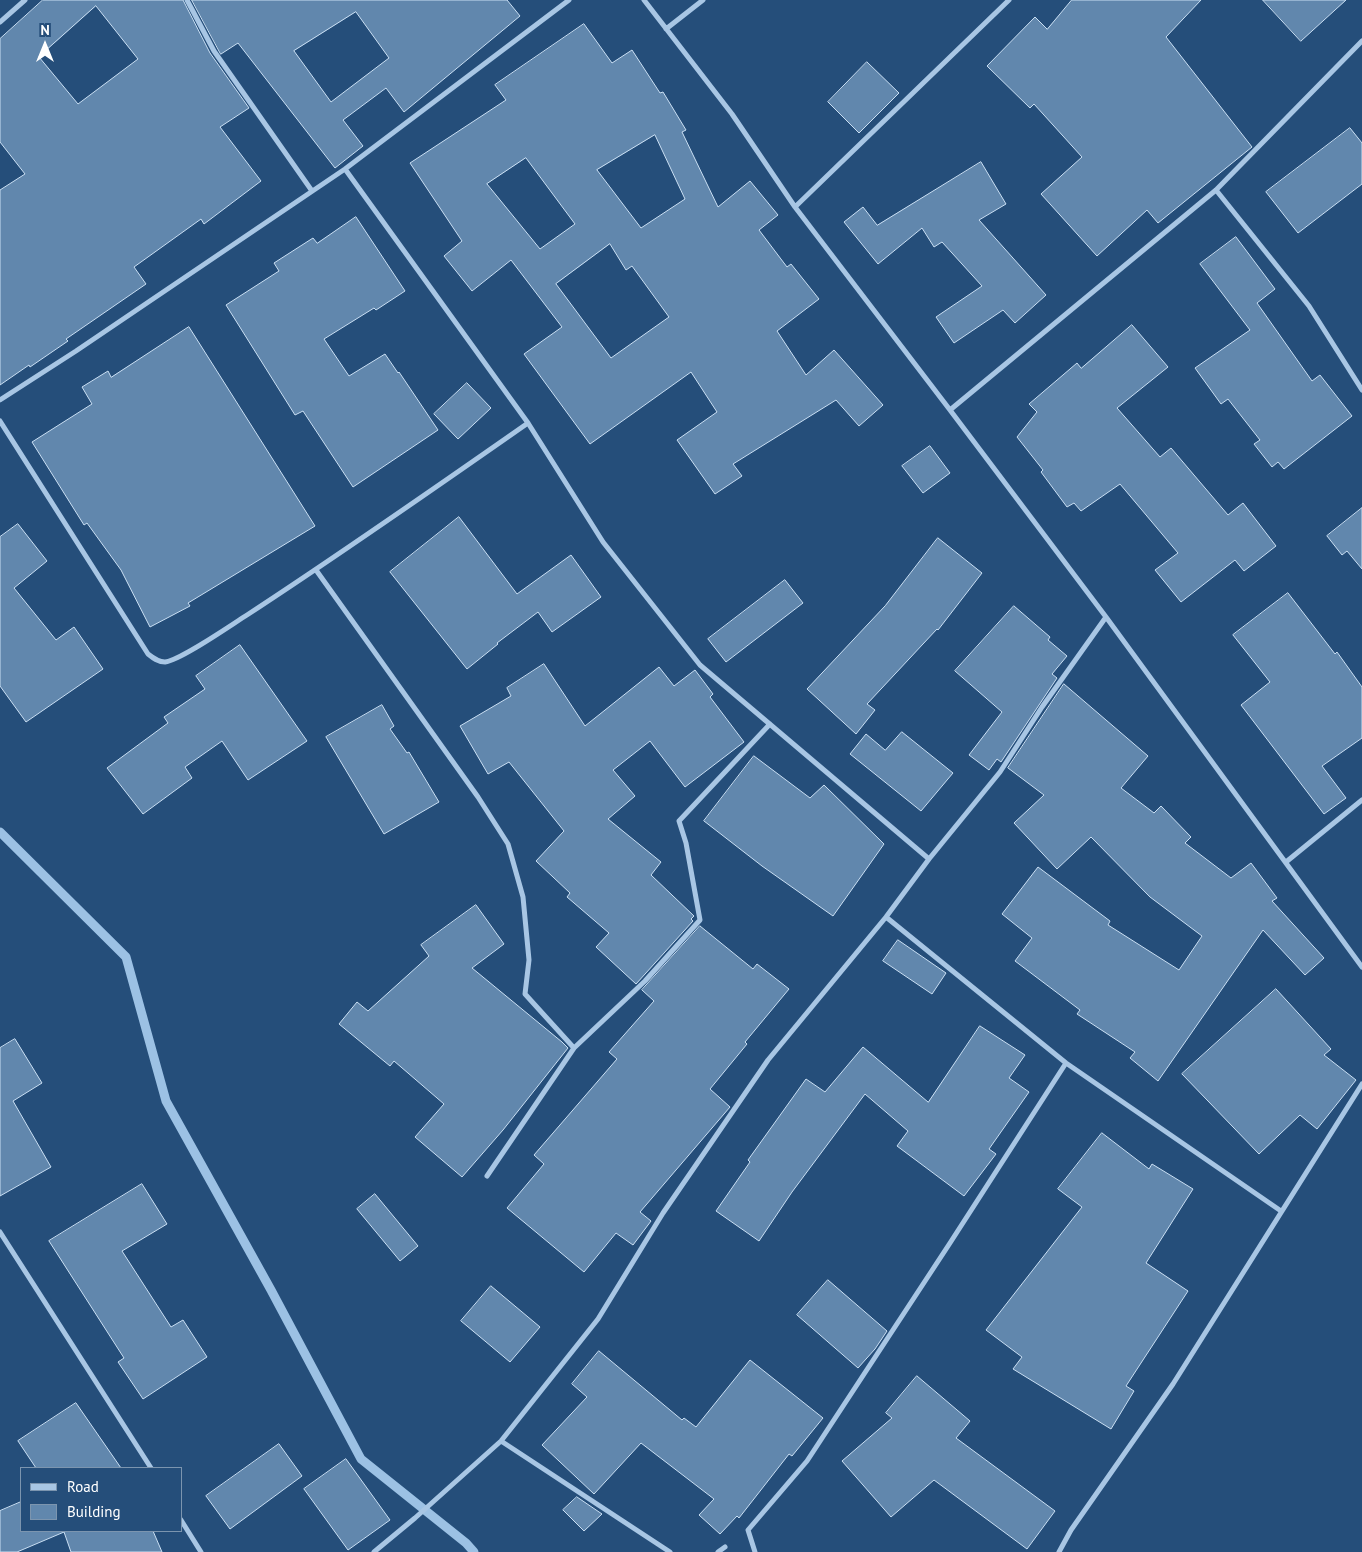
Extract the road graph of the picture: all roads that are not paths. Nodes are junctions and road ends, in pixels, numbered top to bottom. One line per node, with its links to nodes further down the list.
1 (25, 0): 7 (street)
2 (186, 0): 12 (street)
3 (569, 0): 10 (street)
4 (644, 0): 8 (street)
5 (703, 0): 8 (street)
6 (1009, 0): 13 (street)
7 (0, 22)
8 (666, 29): 13 (street)
9 (1362, 41): 11 (street)
10 (345, 169): 12 (street); 18 (street)
11 (1216, 190): 14 (street); 16 (street)
12 (312, 191): 15 (street)
13 (795, 208): 16 (street)
14 (1362, 390)
15 (0, 400)
16 (950, 410): 20 (street)
17 (0, 422): 19 (street)
18 (528, 423): 19 (street); 21 (street)
19 (316, 570): 27 (street)
20 (1106, 617): 23 (street); 24 (street)
21 (770, 724): 23 (street); 27 (street)
22 (1362, 800): 24 (street)
23 (929, 859): 25 (street)
24 (1286, 862): 26 (street)
25 (886, 917): 28 (street); 33 (street)
26 (1362, 967)
27 (574, 1048): 30 (street)
28 (1066, 1063): 31 (street); 41 (street)
29 (1362, 1084): 31 (street)
30 (488, 1176)
31 (1281, 1211): 42 (street)
32 (0, 1232): 34 (street)
33 (500, 1441): 38 (street); 39 (street)
34 (149, 1467)
35 (182, 1522): 37 (street)
36 (725, 1547): 40 (street)
37 (201, 1552)
38 (374, 1552)
39 (670, 1552)
40 (718, 1552)
41 (755, 1552)
42 (1059, 1552)

